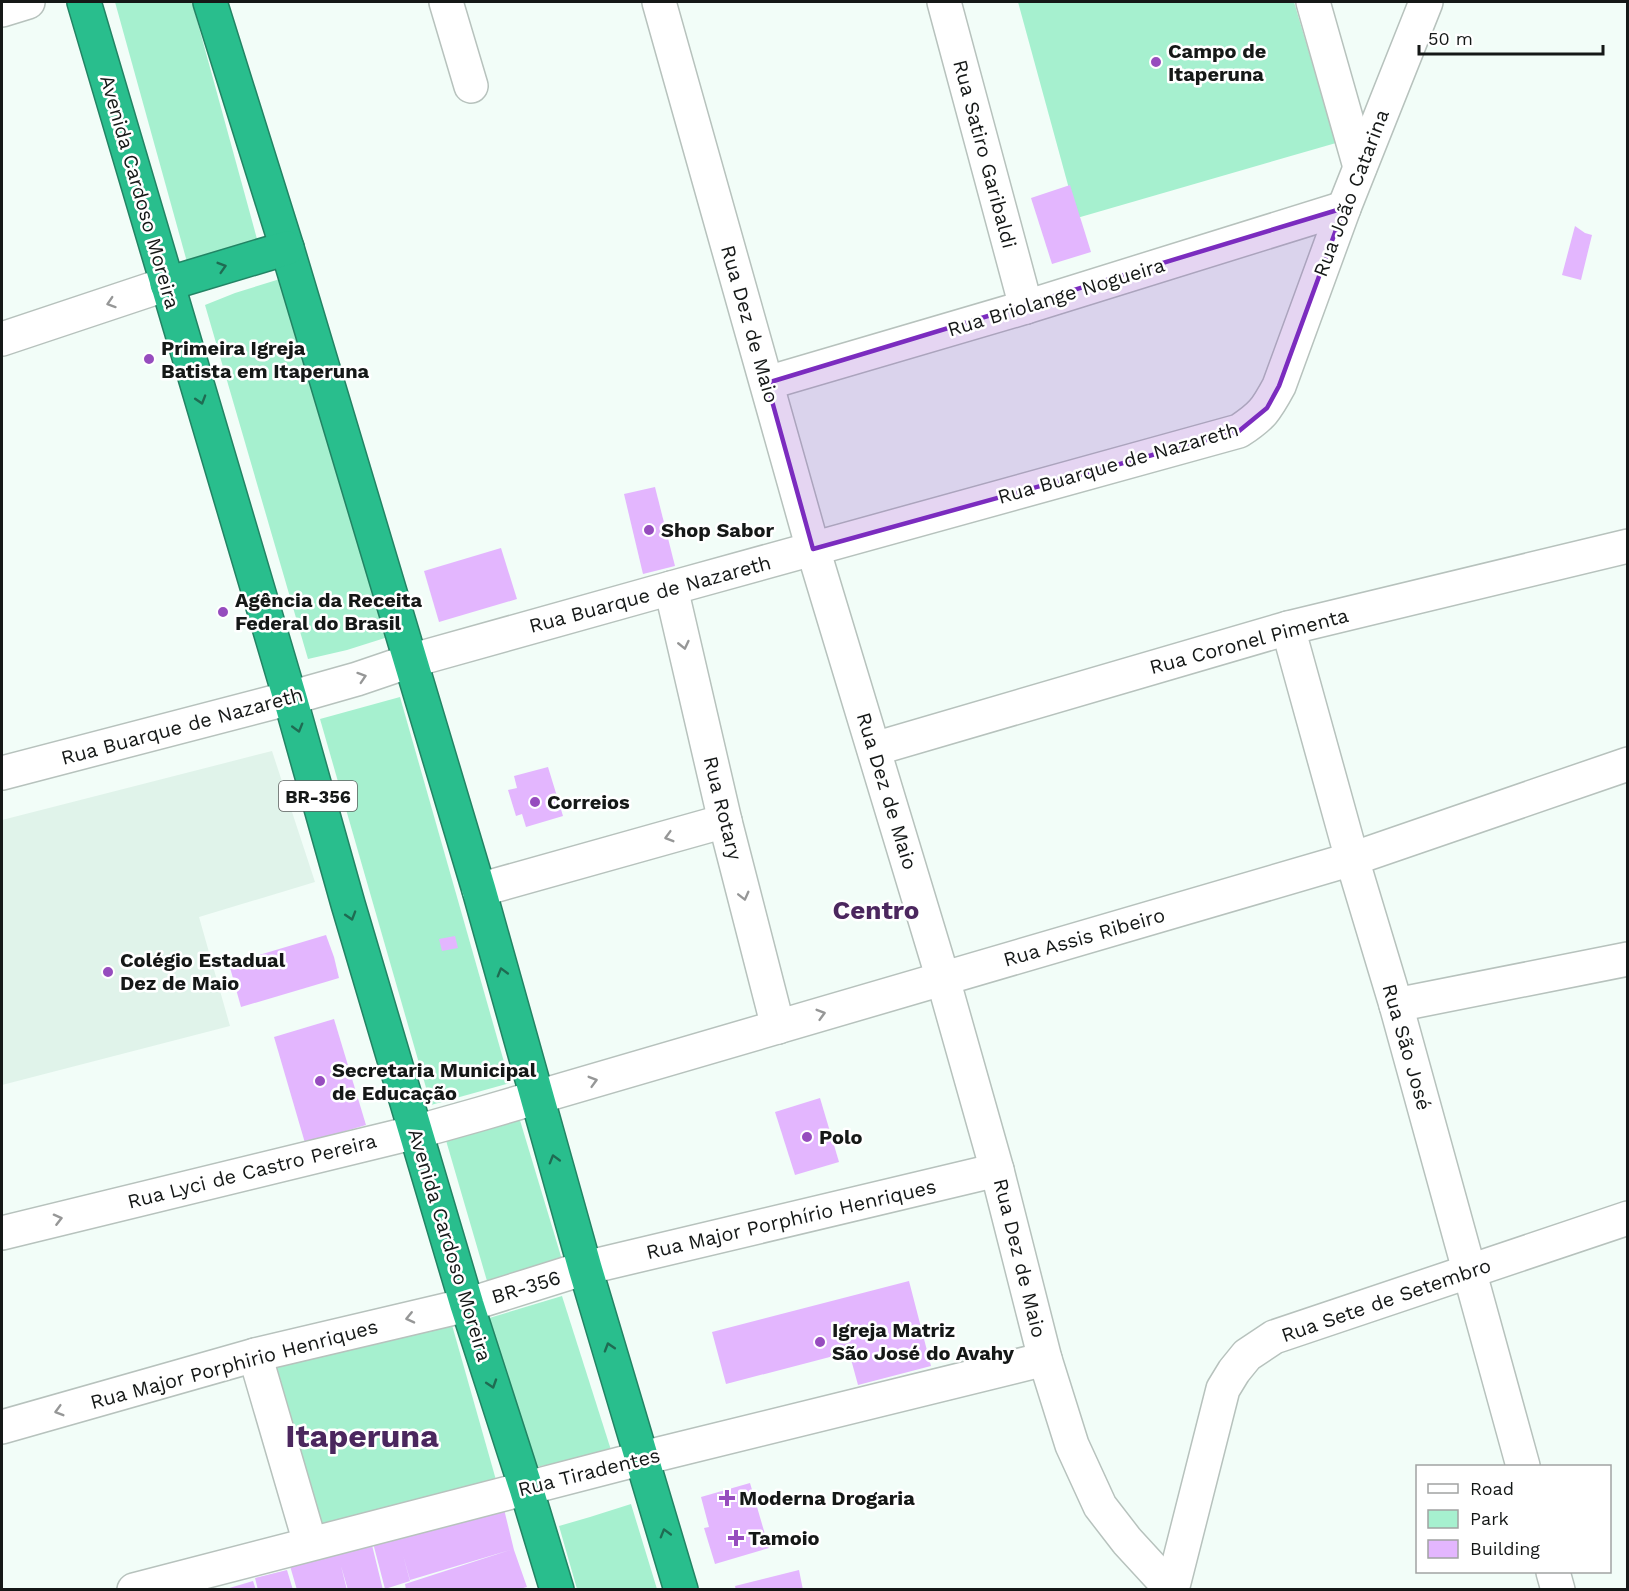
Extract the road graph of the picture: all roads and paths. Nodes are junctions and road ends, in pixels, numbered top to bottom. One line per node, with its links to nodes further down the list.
1 (28, 2): 9 (street)
2 (84, 2): 14 (highway, Avenida Cardoso Moreira / BR-356)
3 (210, 2): 13 (highway, BR-356)
4 (446, 2): 10 (street)
5 (659, 2): 17 (street, Rua Dez de Maio)
6 (944, 2): 15 (street, Rua Satiro Garibaldi)
7 (1313, 2): 11 (street)
8 (1426, 2): 11 (street, Rua João Catarina)
9 (2, 10)
10 (471, 86)
11 (1360, 167): 12 (street, Rua João Catarina)
12 (1344, 208): 15 (street, Rua Briolange Nogueira); 18 (street, Rua João Catarina)
13 (287, 248): 14 (highway, one-way to 13); 23 (highway, BR-356)
14 (166, 284): 16 (street, one-way to 16); 24 (highway, Avenida Cardoso Moreira / BR-356, one-way to 24)
15 (1026, 307): 17 (street, Rua Briolange Nogueira)
16 (2, 339)
17 (767, 383): 20 (street, Rua Dez de Maio)
18 (1279, 386): 20 (street, Rua Buarque de Nazareth)
19 (1628, 546): 22 (street, Rua Coronel Pimenta)
20 (813, 549): 21 (street, Rua Buarque de Nazareth); 25 (street, Rua Dez de Maio)
21 (671, 588): 23 (street, Rua Buarque de Nazareth); 28 (street, Rua Rotary, one-way to 28)
22 (1288, 628): 25 (street, Rua Coronel Pimenta); 29 (street, Rua São José)
23 (410, 661): 24 (street, Rua Buarque de Nazareth, one-way to 23); 30 (highway, BR-356)
24 (290, 698): 27 (street, Rua Buarque de Nazareth); 36 (highway, Avenida Cardoso Moreira / BR-356, one-way to 36)
25 (874, 749): 32 (street, Rua Dez de Maio)
26 (1628, 764): 29 (street, Rua Assis Ribeiro)
27 (2, 773)
28 (725, 821): 30 (street, one-way to 30); 34 (street, Rua Rotary, one-way to 34)
29 (1352, 859): 32 (street, Rua Assis Ribeiro); 33 (street, Rua São José)
30 (479, 890): 35 (highway, BR-356, one-way to 30)
31 (1628, 959): 33 (street)
32 (944, 979): 34 (street, Rua Assis Ribeiro, one-way to 32); 37 (street, Rua Dez de Maio)
33 (1396, 1005): 41 (street, Rua São José)
34 (778, 1027): 35 (street, Rua Assis Ribeiro, one-way to 34)
35 (537, 1098): 36 (street, Rua Lyci de Castro Pereira); 40 (highway, BR-356, one-way to 35)
36 (416, 1132): 39 (street, Rua Lyci de Castro Pereira, one-way to 36); 42 (highway, Avenida Cardoso Moreira / BR-356)
37 (997, 1170): 40 (street, Rua Major Porphírio Henriques); 44 (street, Rua Dez de Maio)
38 (1628, 1218): 41 (street, Rua Sete de Setembro)
39 (2, 1233)
40 (585, 1268): 42 (street, BR-356); 46 (highway, BR-356, one-way to 40)
41 (1468, 1271): 47 (street, Rua São José); 54 (street, Rua Sete de Setembro)
42 (467, 1305): 43 (street, Rua Major Porphirio Henriques, one-way to 43); 48 (highway, Avenida Cardoso Moreira / BR-356, one-way to 48)
43 (255, 1355): 45 (street, Rua Major Porphirio Henriques, one-way to 45); 49 (street)
44 (1046, 1359): 46 (street, Rua Tiradentes); 54 (street, Rua Dez de Maio)
45 (2, 1427)
46 (643, 1458): 48 (street, Rua Tiradentes); 53 (highway, BR-356, one-way to 46)
47 (1522, 1465)
48 (526, 1488): 49 (street, Rua Tiradentes); 52 (highway, Avenida Cardoso Moreira / BR-356)
49 (310, 1543): 51 (street, Rua Tiradentes)
50 (1552, 1573): 55 (street)
51 (134, 1590)
52 (556, 1590)
53 (681, 1590)
54 (1172, 1590)
55 (1558, 1590)

